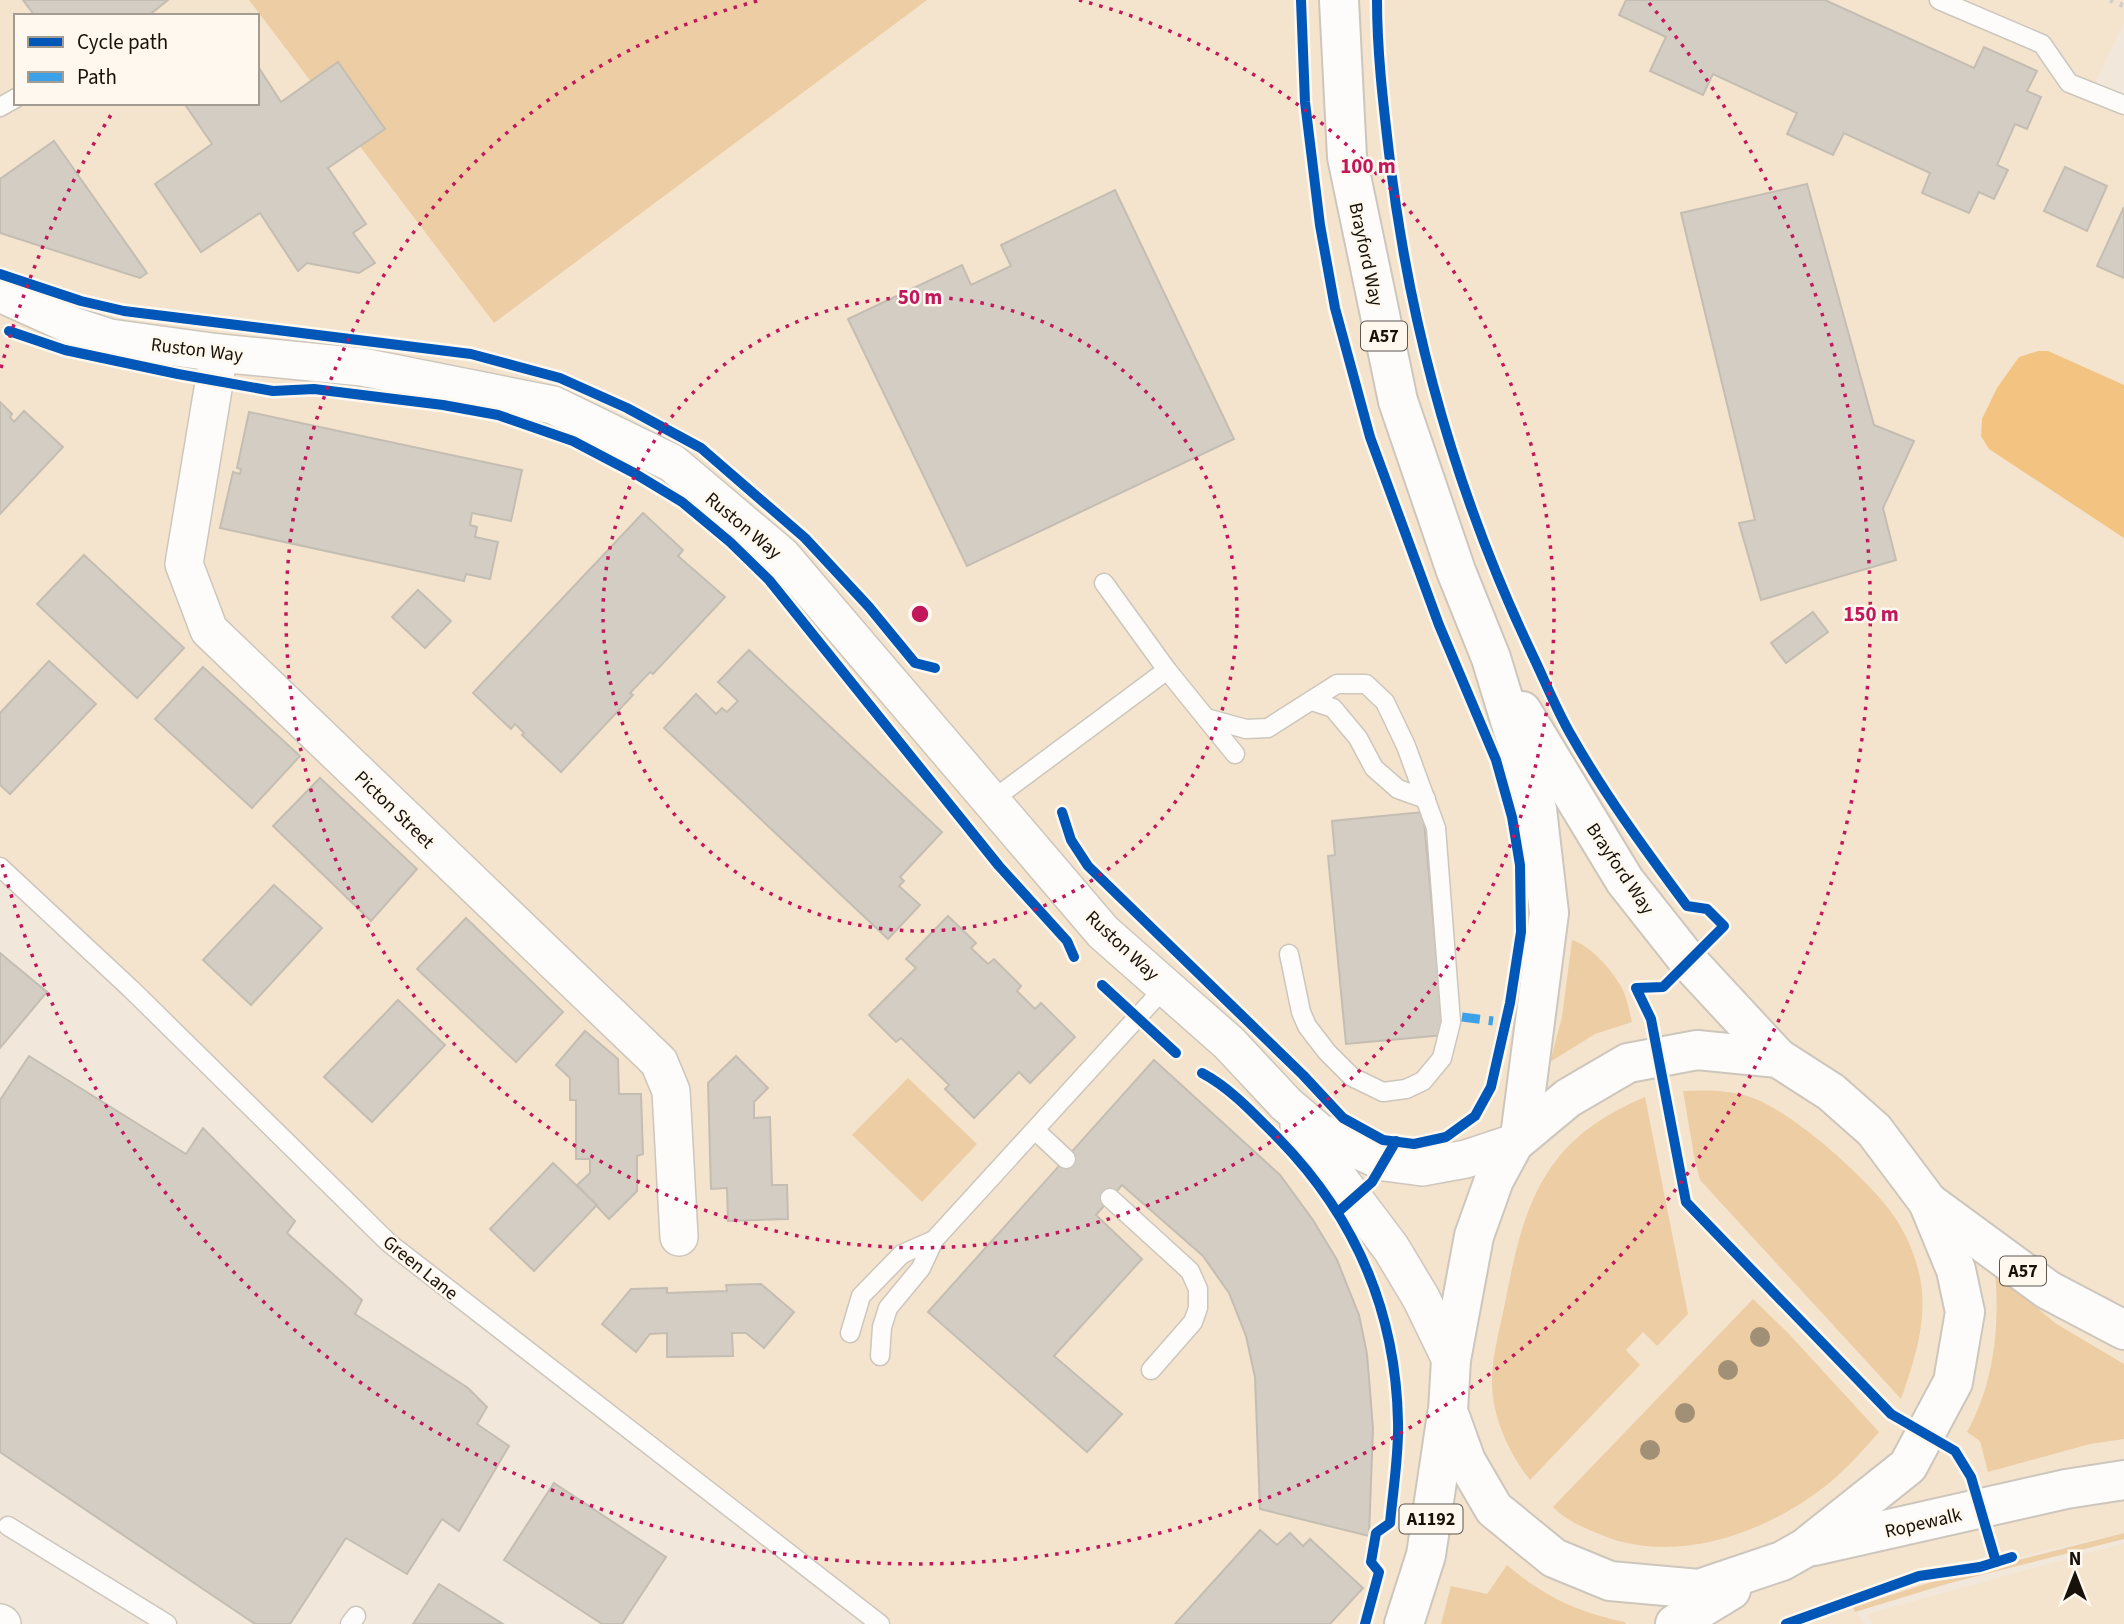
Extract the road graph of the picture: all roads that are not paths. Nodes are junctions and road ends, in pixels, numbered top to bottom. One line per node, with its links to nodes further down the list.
1 (1339, 0): 7 (main road, Brayford Way / A57)
2 (1939, 0): 3 (lane)
3 (2124, 105)
4 (0, 293): 5 (street, Ruston Way)
5 (219, 352): 13 (street, Ruston Way); 24 (street, Picton Street)
6 (1104, 583): 8 (lane)
7 (1491, 658): 17 (main road, Brayford Way); 20 (main road, Brayford Way)
8 (1167, 670): 10 (lane); 13 (lane)
9 (1312, 701): 10 (lane); 12 (lane); 12 (lane)
10 (1206, 718): 11 (lane)
11 (1235, 754)
12 (1426, 799): 15 (lane)
13 (991, 801): 16 (street, Ruston Way)
14 (0, 866): 36 (lane, Green Lane)
15 (1289, 954)
16 (1166, 986): 18 (street, Ruston Way); 19 (lane)
17 (1777, 1058): 20 (main road); 23 (main road)
18 (1286, 1104): 20 (street, Ruston Way); 29 (street, Ruston Way)
19 (1035, 1130): 21 (lane); 25 (lane)
20 (1517, 1140): 29 (main road)
21 (1066, 1159)
22 (1110, 1198): 30 (lane)
23 (1928, 1202): 26 (main road, A57); 34 (main road)
24 (679, 1237)
25 (934, 1240): 27 (lane); 28 (lane)
26 (2124, 1330)
27 (850, 1333)
28 (880, 1356)
29 (1451, 1360): 31 (main road)
30 (1151, 1370)
31 (1448, 1410): 34 (main road); 37 (main road, A1192)
32 (2124, 1480): 34 (main road, Ropewalk)
33 (8, 1526): 35 (lane)
34 (1794, 1555): 38 (main road)
35 (167, 1624)
36 (880, 1624)
37 (1404, 1624)
38 (1675, 1624)

